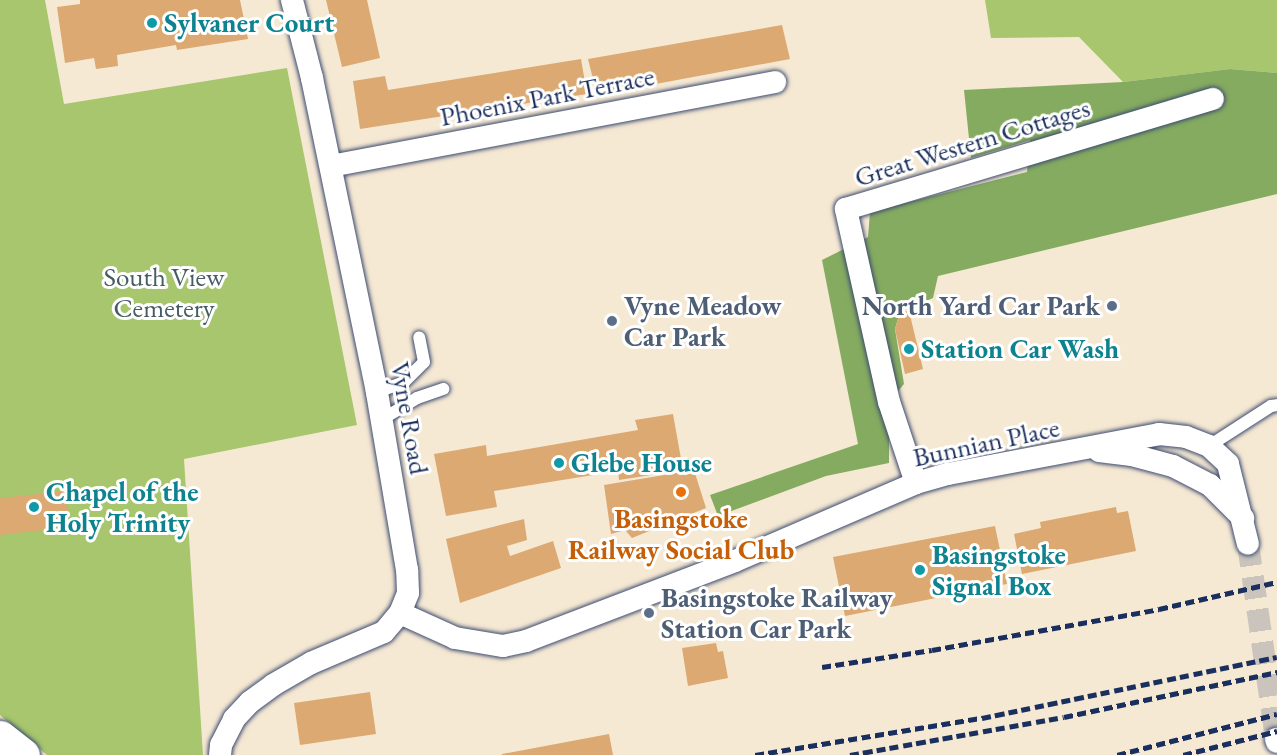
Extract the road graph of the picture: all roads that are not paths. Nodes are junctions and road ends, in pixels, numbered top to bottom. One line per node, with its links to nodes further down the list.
1 (292, 0): 4 (street, Vyne Road)
2 (775, 82): 4 (street, Phoenix Park Terrace)
3 (1213, 99): 12 (street, Great Western Cottages)
4 (331, 166): 7 (street, Vyne Road)
5 (419, 337): 7 (lane)
6 (443, 389): 9 (lane)
7 (377, 392): 9 (street, Vyne Road)
8 (1277, 405): 10 (lane)
9 (381, 420): 15 (street, Vyne Road)
10 (1209, 446): 11 (street, Bunnian Place); 13 (street, Bunnian Place)
11 (1087, 449): 12 (street, Bunnian Place); 13 (street, Bunnian Place)
12 (907, 488): 15 (street, Bunnian Place)
13 (1243, 518): 14 (street, Bunnian Place)
14 (1248, 544)
15 (400, 612): 18 (street, Vyne Road)
16 (0, 737): 17 (street)
17 (23, 755)
18 (220, 755)

